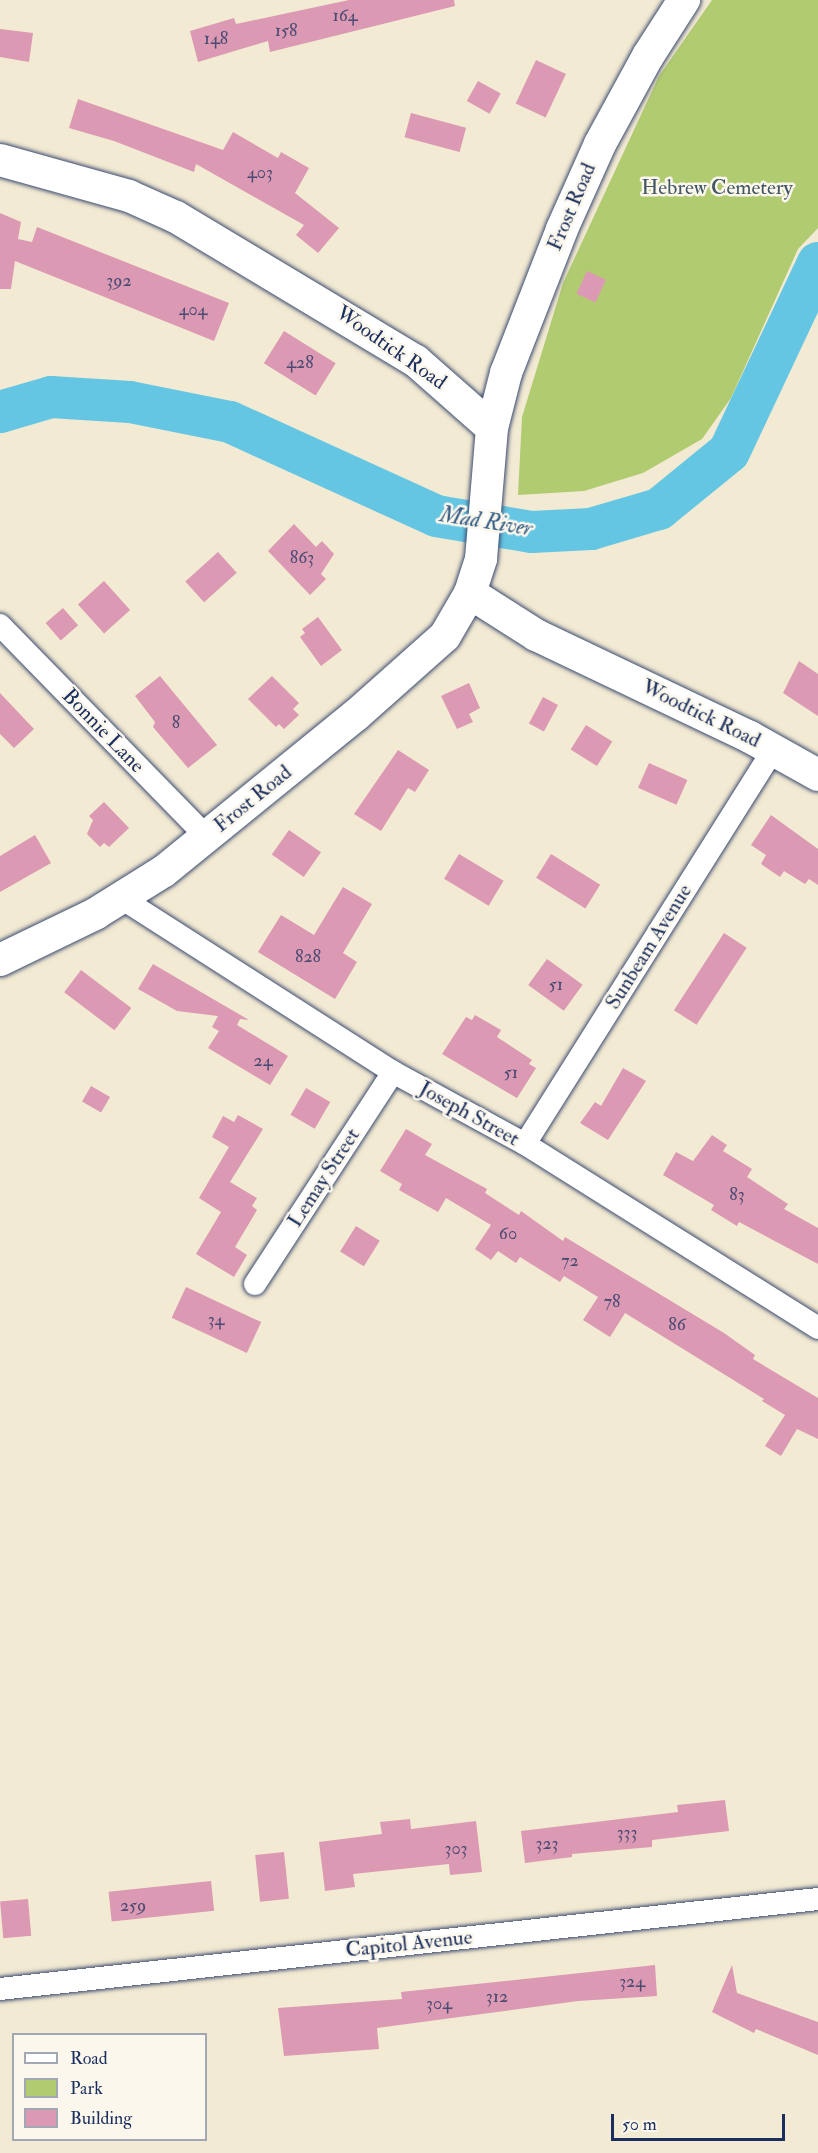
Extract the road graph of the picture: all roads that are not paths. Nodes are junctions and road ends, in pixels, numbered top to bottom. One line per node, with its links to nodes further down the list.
1 (684, 0): 3 (main road, Frost Road)
2 (0, 159): 3 (main road, Woodtick Road)
3 (492, 428): 4 (main road)
4 (470, 593): 6 (main road, Woodtick Road); 8 (main road, Frost Road)
5 (0, 625): 8 (street, Bonnie Lane)
6 (773, 750): 7 (main road, Woodtick Road); 12 (street, Sunbeam Avenue)
7 (818, 774)
8 (207, 837): 9 (main road, Frost Road)
9 (121, 898): 10 (main road, Frost Road); 11 (street, Joseph Street)
10 (0, 960)
11 (393, 1072): 12 (street, Joseph Street); 13 (street, Lemay Street)
12 (525, 1144): 14 (street, Joseph Street)
13 (255, 1284)
14 (818, 1328)
15 (818, 1899): 16 (street, Capitol Avenue)
16 (0, 1989)

